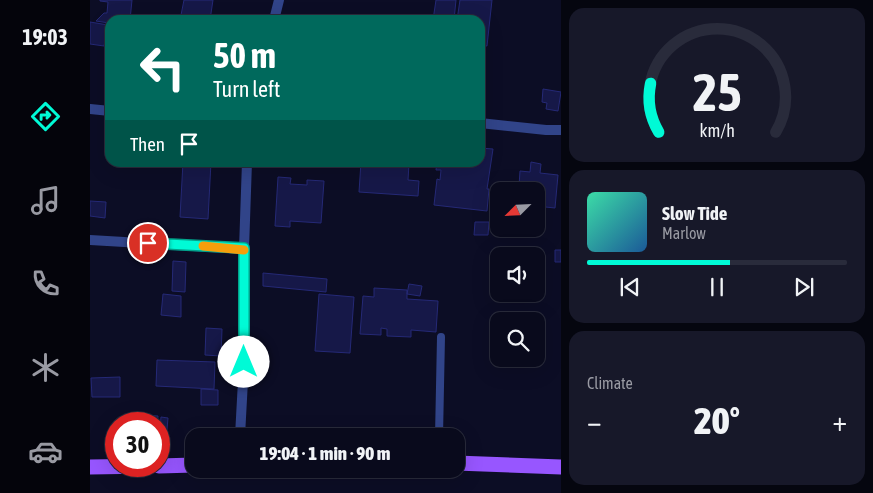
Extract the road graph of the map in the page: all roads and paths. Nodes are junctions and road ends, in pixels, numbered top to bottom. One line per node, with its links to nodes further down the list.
1 (279, 0): 2 (street)
2 (275, 15)
3 (90, 109): 4 (street)
4 (105, 110)
5 (485, 124): 6 (street)
6 (560, 130)
7 (247, 167): 9 (street)
8 (90, 240): 9 (street)
9 (244, 248): 11 (street)
10 (441, 338): 12 (lane)
11 (240, 428)
12 (439, 428)
13 (465, 463): 18 (main road)
14 (185, 465): 15 (main road)
15 (170, 466)
16 (90, 467): 17 (main road)
17 (105, 467)
18 (560, 467)

